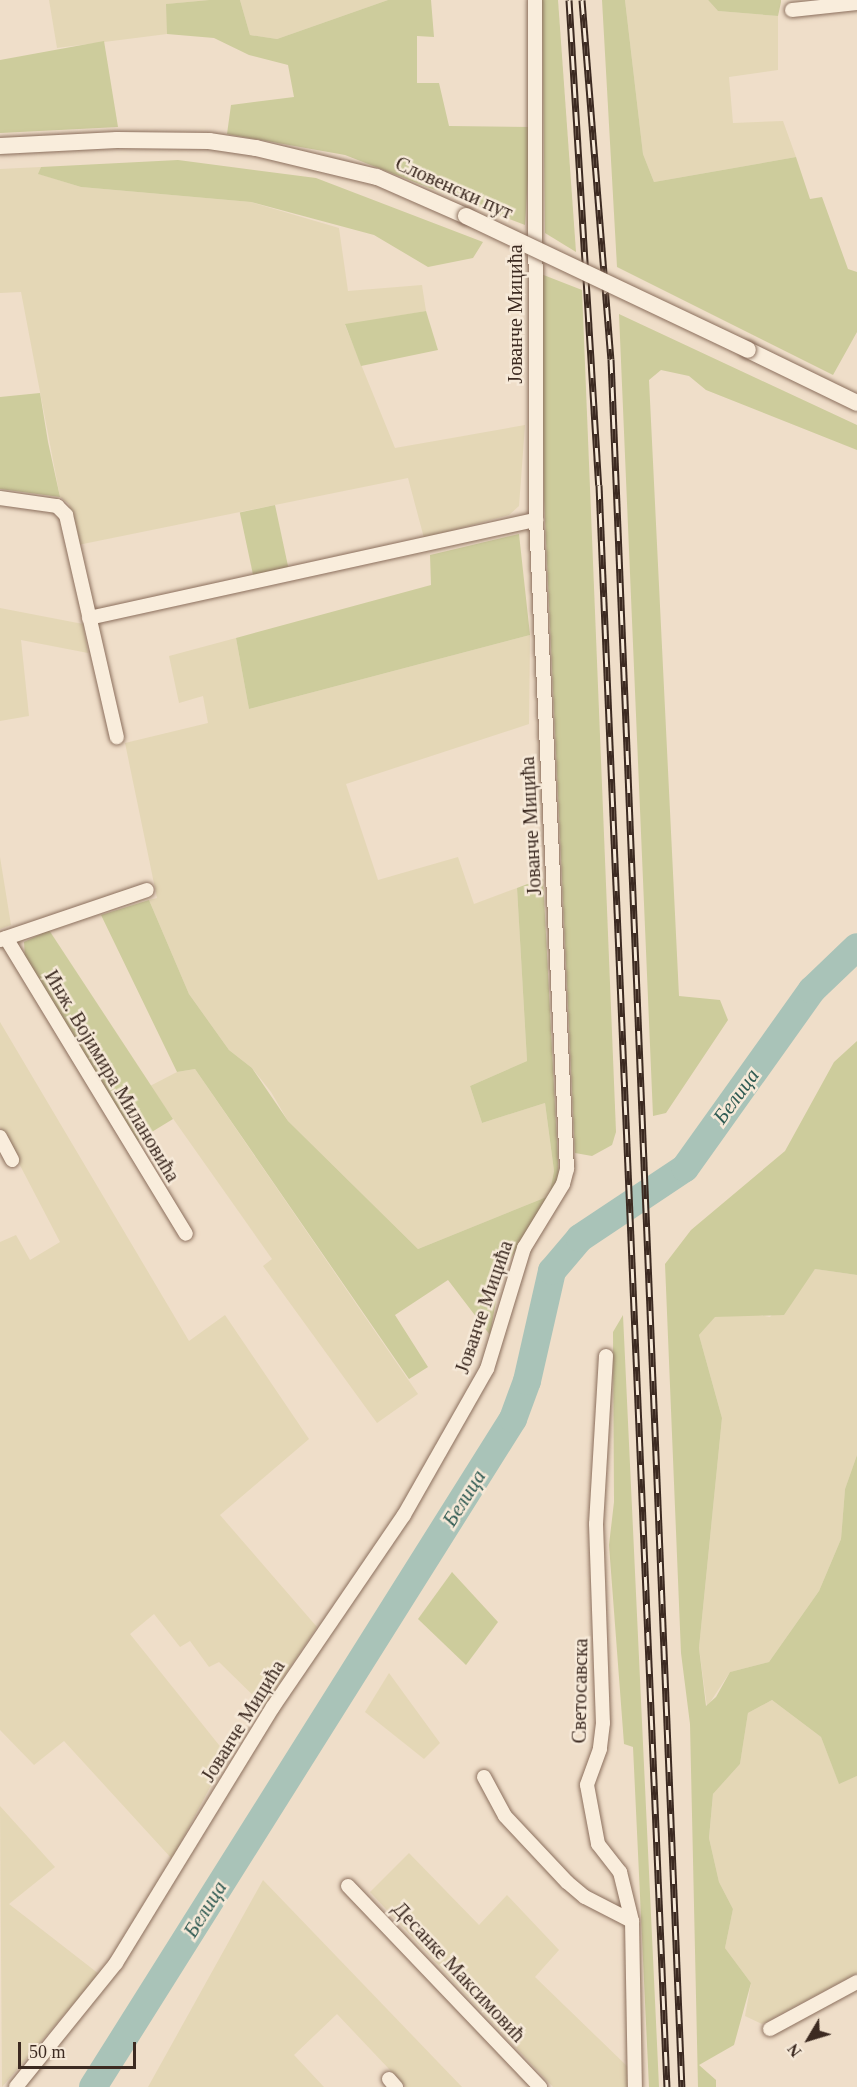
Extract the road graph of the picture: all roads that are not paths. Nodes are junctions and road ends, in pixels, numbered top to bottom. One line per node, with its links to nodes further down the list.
1 (535, 0): 7 (street, Јованче Мицића)
2 (857, 3): 3 (street)
3 (792, 10)
4 (0, 146): 5 (street, Словенски пут, bridge)
5 (857, 403)
6 (0, 498): 8 (street)
7 (536, 520): 8 (street); 21 (street, Јованче Мицића)
8 (89, 618): 9 (street)
9 (117, 737)
10 (147, 890): 11 (street)
11 (3, 939): 14 (street, Инж. Војимира Милановића)
12 (0, 1137): 13 (street)
13 (12, 1160)
14 (186, 1234)
15 (606, 1356): 18 (street, Светосавска)
16 (484, 1777): 18 (street)
17 (348, 1886): 22 (street, Десанке Максимовић)
18 (632, 1921): 23 (street, Светосавска)
19 (857, 1982): 20 (street)
20 (770, 2029)
21 (16, 2087)
22 (540, 2087)
23 (635, 2087)

